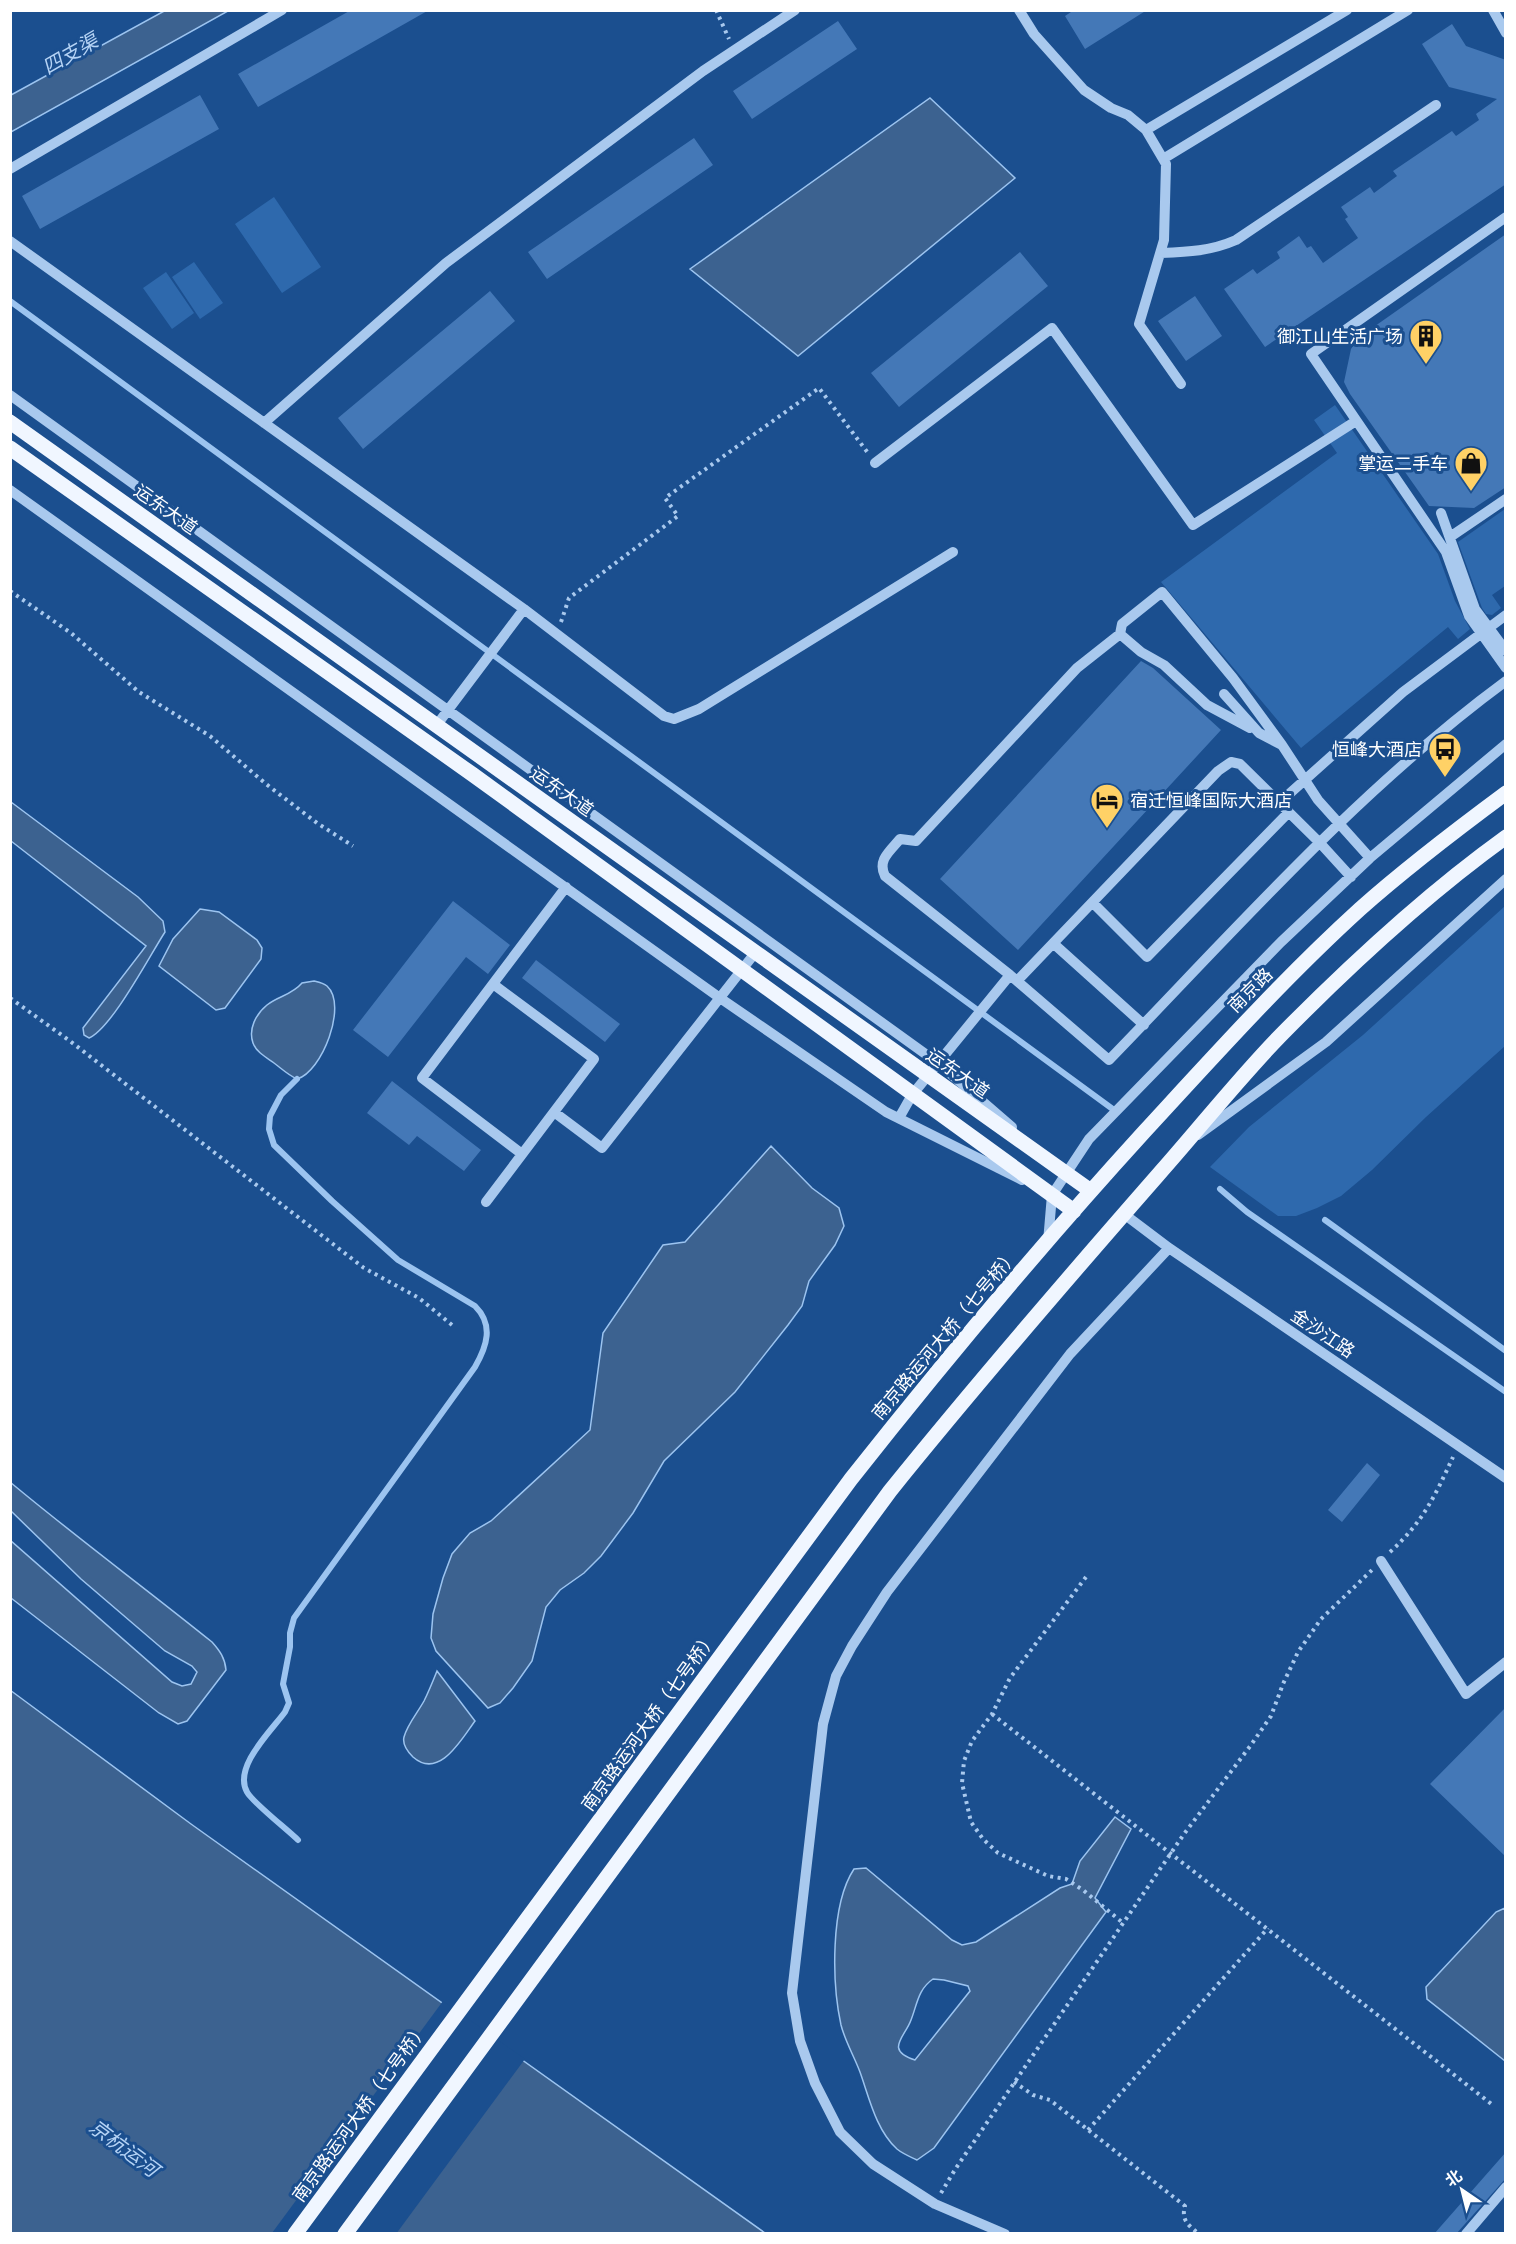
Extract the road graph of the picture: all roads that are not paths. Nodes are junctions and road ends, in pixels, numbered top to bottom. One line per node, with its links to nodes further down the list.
1 (282, 10): 11 (street)
2 (795, 10): 19 (street)
3 (1019, 10): 9 (street)
4 (1347, 10): 9 (street)
5 (1408, 10): 10 (street)
6 (1493, 10): 7 (street)
7 (1506, 33)
8 (1436, 105): 14 (street)
9 (1146, 130): 10 (street)
10 (1163, 159): 14 (street)
11 (10, 169)
12 (1506, 217): 17 (street)
13 (10, 241): 19 (street)
14 (1161, 253): 15 (street)
15 (1180, 384)
16 (10, 395): 35 (street)
17 (1356, 421): 21 (street); 29 (street)
18 (10, 422): 36 (main road, 运东大道)
19 (264, 423): 27 (street)
20 (10, 448): 54 (main road)
21 (875, 463)
22 (10, 490): 50 (street)
23 (1506, 499): 25 (street)
24 (1441, 513): 25 (street)
25 (1450, 537): 29 (street)
26 (953, 552): 27 (street)
27 (524, 609): 35 (street)
28 (1506, 615): 29 (street)
29 (1484, 630): 31 (street); 32 (street); 40 (street)
30 (1120, 634): 37 (street); 39 (street); 55 (street)
31 (1506, 651)
32 (1506, 668)
33 (1506, 681): 44 (street)
34 (1224, 694): 37 (street)
35 (448, 710): 36 (street); 59 (street)
36 (436, 726): 53 (main road, 运东大道)
37 (1259, 732): 39 (street)
38 (1506, 744): 47 (street)
39 (1282, 745): 40 (street)
40 (1305, 779): 42 (street); 44 (street)
41 (1506, 793): 66 (main road, 南京路)
42 (1279, 803): 43 (street); 51 (street)
43 (1289, 812): 46 (street); 51 (street)
44 (1338, 824): 46 (street); 47 (street)
45 (1506, 837): 63 (main road)
46 (1320, 843): 48 (street); 58 (street)
47 (1370, 858): 48 (street)
48 (1351, 877): 65 (street)
49 (1506, 879): 63 (street)
50 (566, 887): 56 (street); 57 (street)
51 (1093, 903): 52 (street)
52 (1054, 944): 55 (street); 58 (street)
53 (755, 952): 54 (street); 59 (main road, 运东大道)
54 (741, 971): 57 (street); 60 (main road)
55 (1013, 978): 58 (street); 59 (street)
56 (493, 984): 61 (street); 64 (street)
57 (720, 998): 61 (street); 62 (street)
58 (1144, 1024)
59 (933, 1069): 60 (street); 65 (main road, 运东大道)
60 (912, 1095): 62 (street); 67 (main road)
61 (554, 1112): 64 (street)
62 (899, 1118): 67 (street)
63 (1183, 1146): 70 (main road)
64 (522, 1154): 68 (street)
65 (1065, 1172): 66 (main road, 运东大道); 67 (street)
66 (1091, 1191): 69 (main road, 南京路)
67 (1052, 1195): 69 (main road); 71 (street)
68 (486, 1202)
69 (1074, 1211): 71 (main road, 南京路)
70 (1124, 1214): 72 (street, 金沙江路); 78 (main road)
71 (1047, 1242): 77 (main road, 南京路运河大桥（七号桥）)
72 (1169, 1248): 73 (street, 金沙江路); 79 (street)
73 (1506, 1478)
74 (1381, 1561): 75 (street)
75 (1506, 1662)
76 (1506, 2187): 80 (street)
77 (295, 2234)
78 (345, 2234)
79 (1005, 2234)
80 (1466, 2234)

